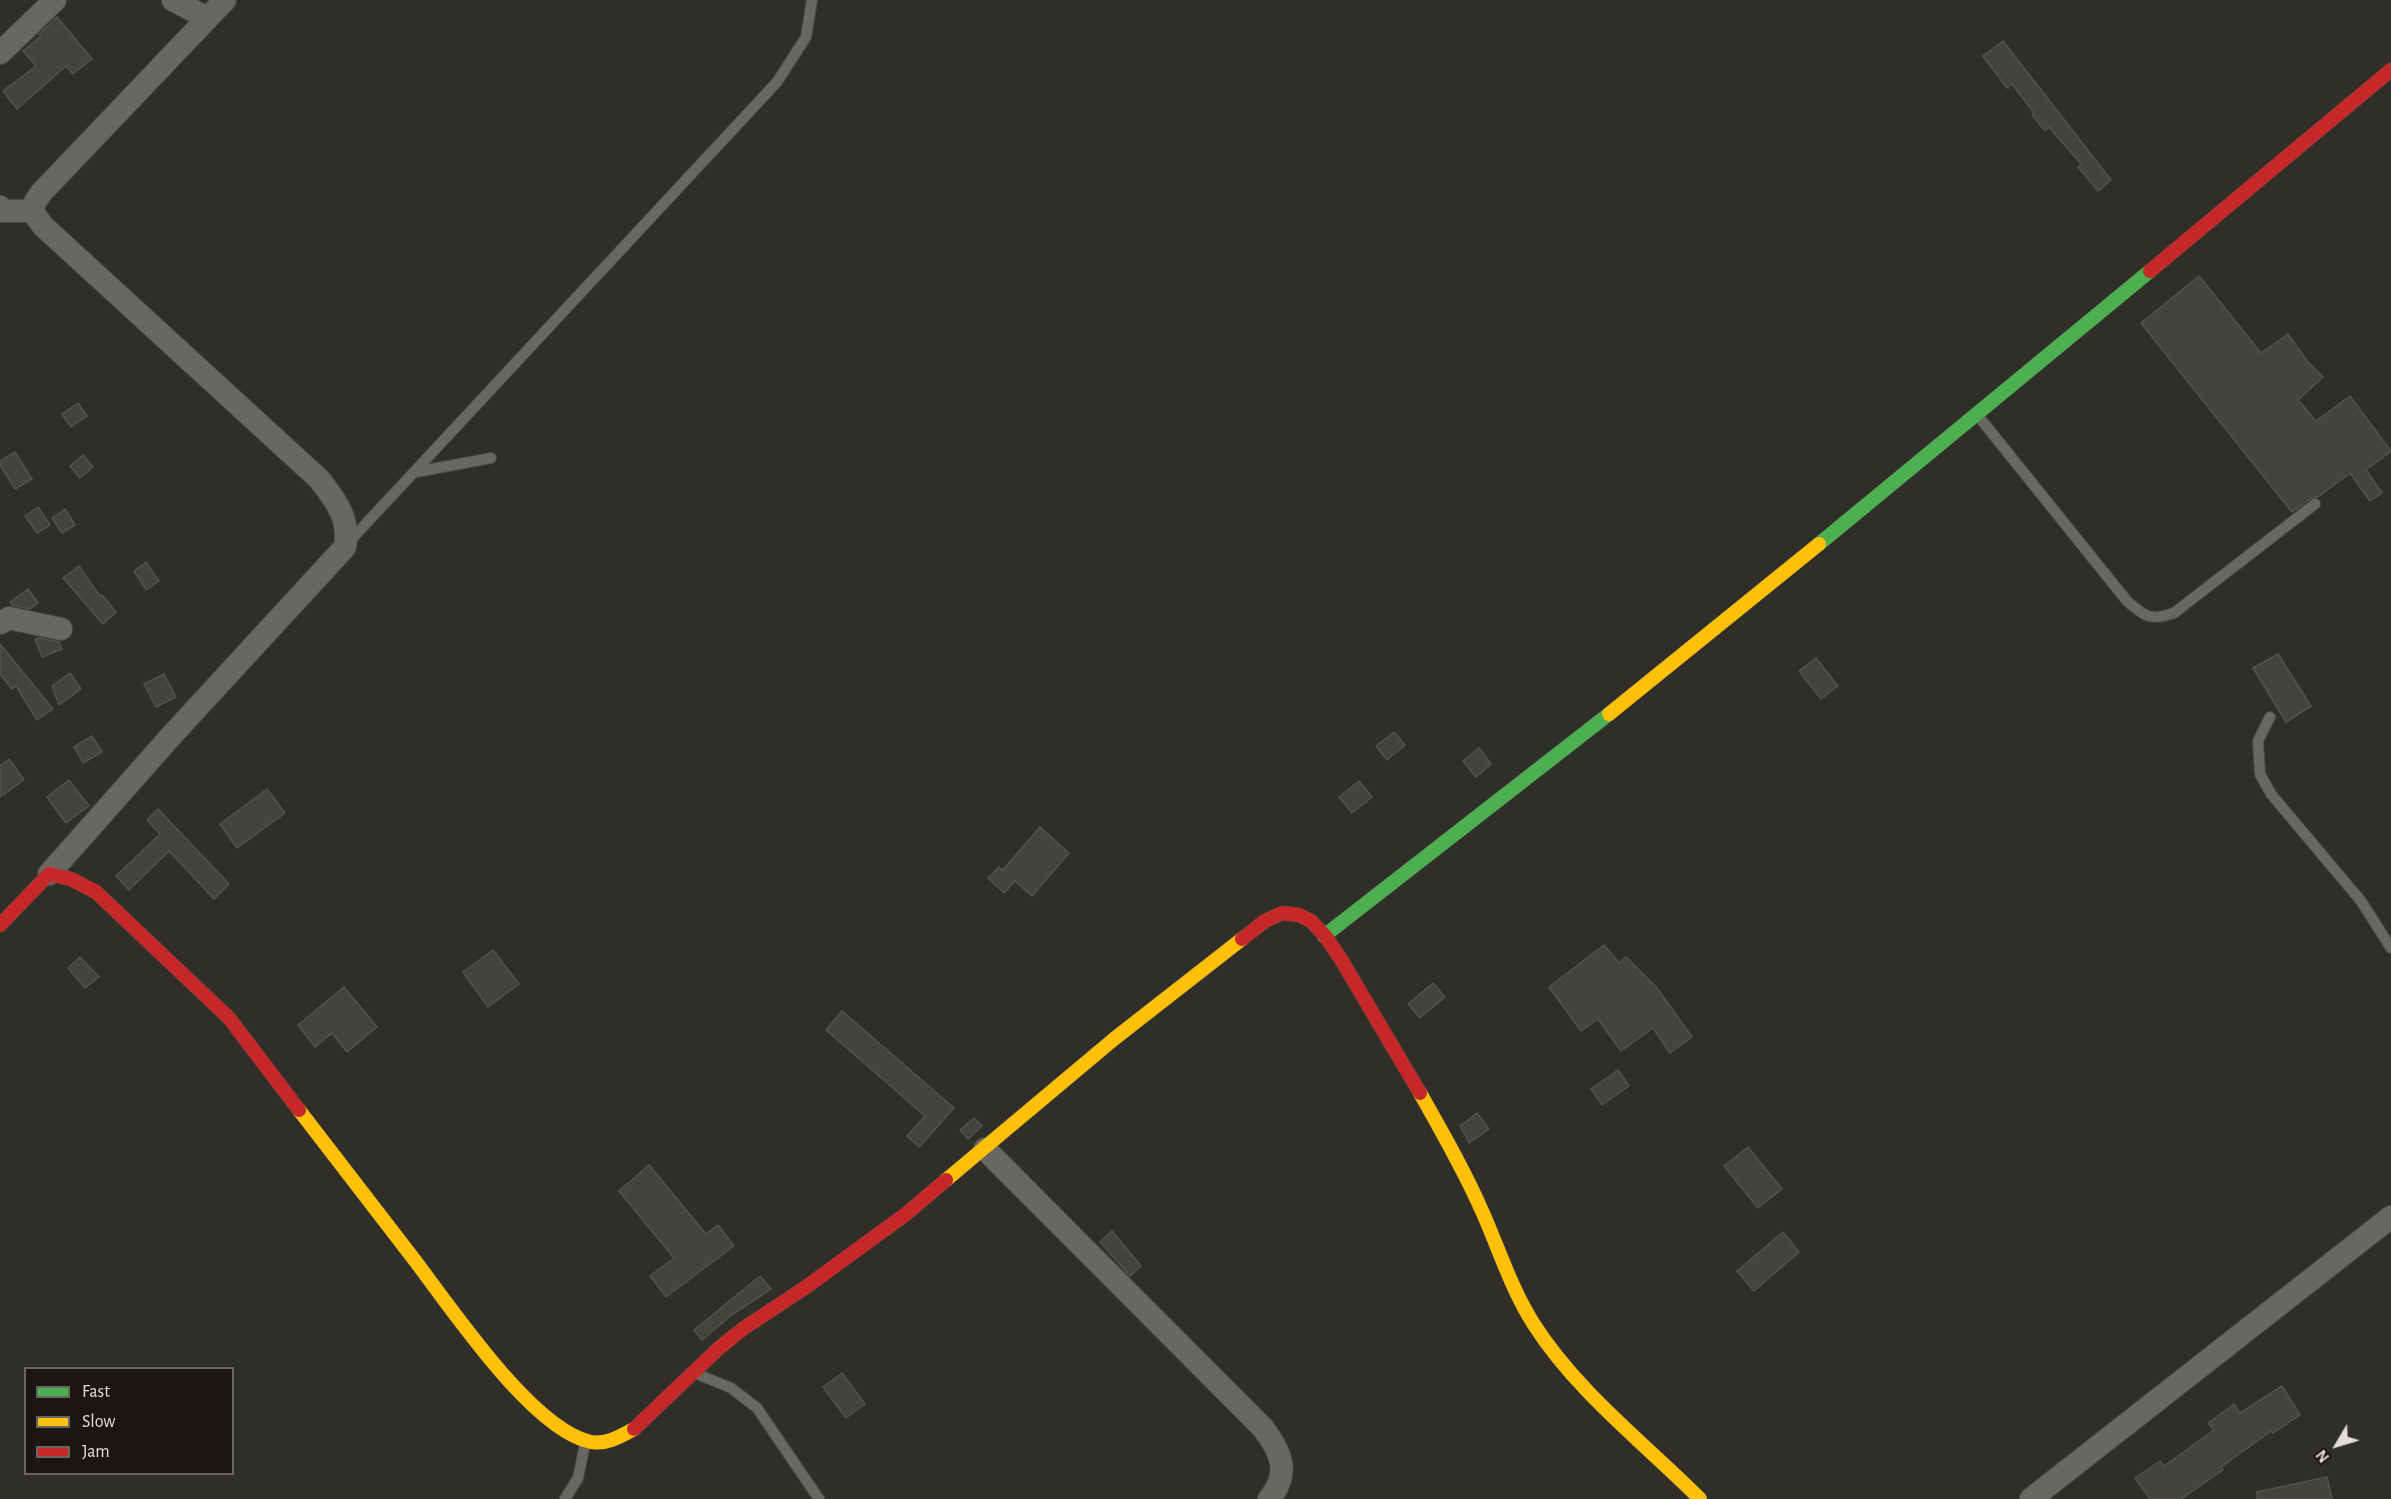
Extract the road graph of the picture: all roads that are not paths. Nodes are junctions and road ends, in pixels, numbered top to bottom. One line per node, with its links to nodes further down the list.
1 (56, 0): 6 (street)
2 (173, 0): 5 (street)
3 (225, 0): 5 (street)
4 (812, 0): 12 (lane)
5 (207, 18): 9 (street)
6 (0, 53)
7 (2391, 70): 10 (street)
8 (0, 207): 9 (street)
9 (32, 211): 14 (street)
10 (1977, 414): 13 (lane); 20 (street)
11 (491, 458): 12 (lane)
12 (416, 472): 14 (lane)
13 (2315, 504)
14 (345, 547): 18 (street)
15 (0, 622): 16 (street)
16 (61, 629)
17 (2270, 717): 21 (lane)
18 (49, 874): 19 (street); 25 (street)
19 (0, 925)
20 (1324, 936): 22 (street); 29 (street)
21 (2391, 948)
22 (985, 1149): 24 (street); 28 (street)
23 (2391, 1217): 30 (street)
24 (693, 1373): 25 (street); 27 (lane)
25 (586, 1440): 26 (lane)
26 (565, 1499)
27 (819, 1499)
28 (1269, 1499)
29 (1700, 1499)
30 (2031, 1499)

